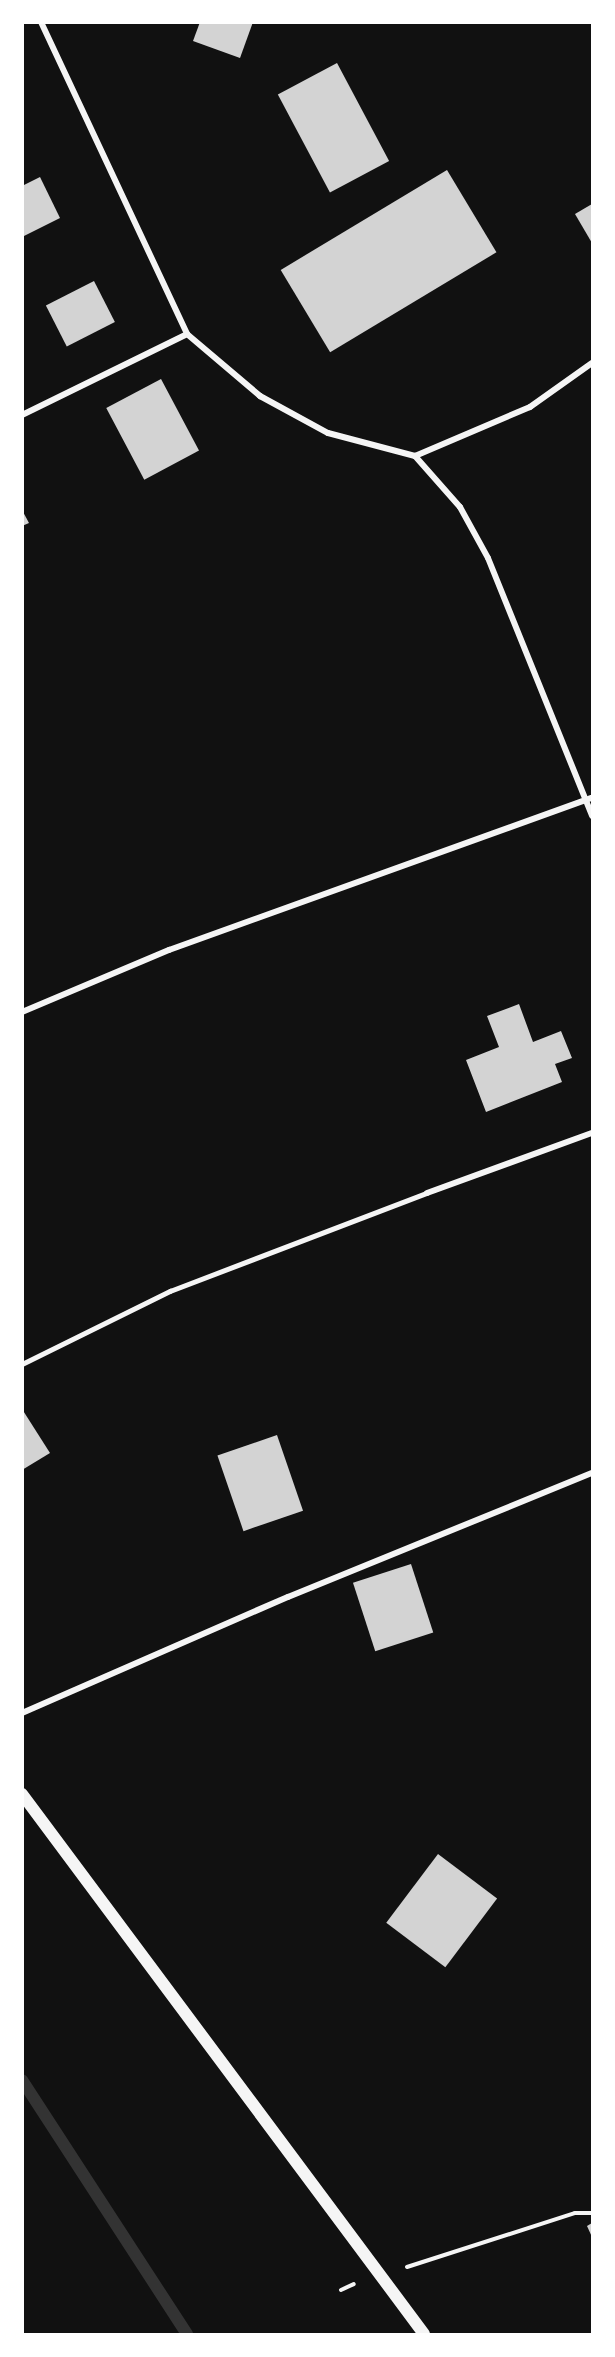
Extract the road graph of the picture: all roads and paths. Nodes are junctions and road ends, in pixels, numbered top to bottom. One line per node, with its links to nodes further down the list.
1 (41, 22): 2 (street)
2 (187, 334): 4 (street); 5 (street)
3 (592, 363): 5 (street)
4 (22, 415)
5 (415, 456): 6 (street)
6 (589, 799): 7 (street); 8 (street)
7 (592, 816)
8 (22, 1012)
9 (592, 1133): 10 (street)
10 (427, 1193): 11 (lane)
11 (22, 1364)
12 (592, 1473): 13 (street)
13 (22, 1713)
14 (22, 1794): 16 (main road)
15 (592, 2213): 16 (path)
16 (378, 2274): 17 (path); 18 (main road)
17 (341, 2290)
18 (424, 2334)

